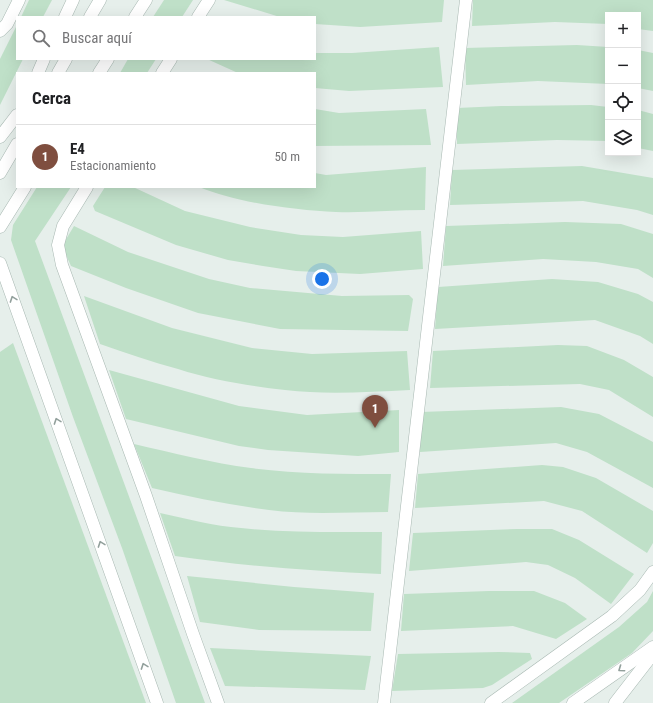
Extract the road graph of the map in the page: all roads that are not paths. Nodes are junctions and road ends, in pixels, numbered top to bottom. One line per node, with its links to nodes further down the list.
1 (18, 0): 11 (street)
2 (73, 0): 7 (street)
3 (100, 0): 8 (street)
4 (146, 0): 9 (street)
5 (209, 0): 10 (street)
6 (466, 0): 33 (street)
7 (65, 16)
8 (91, 16)
9 (136, 16)
10 (199, 16)
11 (0, 31)
12 (44, 60): 16 (street)
13 (65, 60): 17 (street)
14 (107, 60): 18 (street)
15 (170, 60): 19 (street)
16 (38, 72)
17 (59, 72)
18 (100, 72)
19 (163, 72)
20 (16, 116): 21 (street)
21 (0, 137)
22 (16, 146): 23 (street)
23 (0, 173)
24 (25, 188): 26 (street)
25 (86, 188): 32 (street)
26 (0, 227)
27 (0, 262): 31 (street, one-way to 27)
28 (653, 572): 34 (street)
29 (653, 647): 35 (street, one-way to 35)
30 (653, 654): 36 (street)
31 (157, 703)
32 (218, 703)
33 (384, 703)
34 (491, 703)
35 (573, 703)
36 (615, 703)

